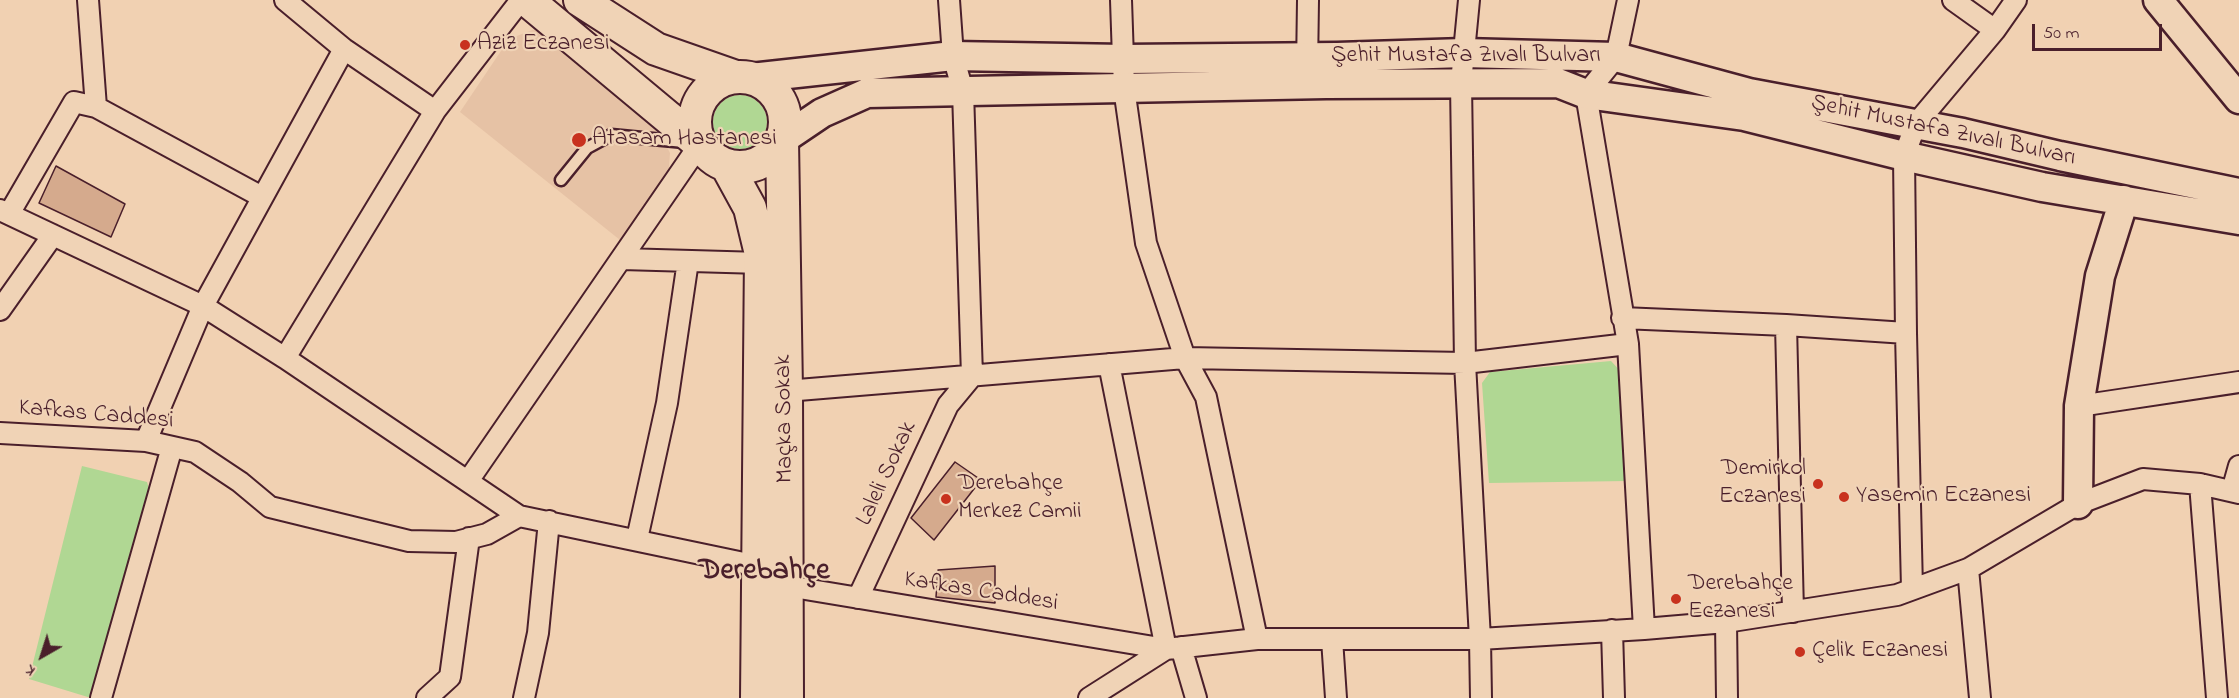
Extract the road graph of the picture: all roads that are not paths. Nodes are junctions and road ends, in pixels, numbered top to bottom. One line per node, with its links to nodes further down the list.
1 (88, 0): 27 (street)
2 (285, 0): 15 (street)
3 (521, 0): 28 (street)
4 (527, 0): 31 (main road)
5 (580, 0): 21 (main road, Şehit Mustafa Zıvalı Bulvarı)
6 (949, 0): 17 (street)
7 (1122, 0): 19 (street)
8 (1308, 0): 20 (street)
9 (1469, 0): 16 (street)
10 (1628, 0): 18 (street)
11 (1953, 0): 14 (street)
12 (2016, 0): 14 (street)
13 (2158, 0): 26 (main road)
14 (1995, 30): 29 (street)
15 (344, 49): 28 (street); 36 (street)
16 (1464, 53): 18 (main road, Şehit Mustafa Zıvalı Bulvarı); 20 (main road, Şehit Mustafa Zıvalı Bulvarı); 22 (street)
17 (953, 56): 19 (main road, Şehit Mustafa Zıvalı Bulvarı); 21 (main road, Şehit Mustafa Zıvalı Bulvarı); 24 (street)
18 (1616, 57): 25 (street); 29 (main road, Şehit Mustafa Zıvalı Bulvarı)
19 (1124, 60): 20 (main road, Şehit Mustafa Zıvalı Bulvarı); 23 (street)
20 (1307, 71): 22 (main road, Şehit Mustafa Zıvalı Bulvarı); 23 (main road, Şehit Mustafa Zıvalı Bulvarı)
21 (744, 77): 30 (main road); 31 (main road)
22 (1461, 83): 25 (main road, Şehit Mustafa Zıvalı Bulvarı); 52 (street)
23 (1124, 88): 24 (main road, Şehit Mustafa Zıvalı Bulvarı); 51 (street)
24 (963, 91): 30 (main road, Şehit Mustafa Zıvalı Bulvarı); 54 (street)
25 (1586, 94): 32 (main road, Şehit Mustafa Zıvalı Bulvarı); 46 (street)
26 (2239, 99)
27 (96, 107): 36 (street); 38 (street)
28 (435, 111): 50 (street)
29 (1916, 124): 32 (street); 35 (main road, Şehit Mustafa Zıvalı Bulvarı)
30 (782, 140): 33 (main road); 56 (main road, Maçka Sokak)
31 (700, 144): 33 (main road); 34 (lane); 41 (street)
32 (1904, 156): 37 (main road, Şehit Mustafa Zıvalı Bulvarı); 48 (street)
33 (727, 166): 43 (main road, Maçka Sokak)
34 (561, 180)
35 (2239, 193)
36 (262, 197): 44 (street)
37 (2124, 200): 39 (main road, Şehit Mustafa Zıvalı Bulvarı); 57 (main road)
38 (5, 212): 40 (street)
39 (2239, 220)
40 (53, 235): 44 (street); 45 (street)
41 (622, 259): 42 (street); 62 (street)
42 (688, 261): 43 (street); 69 (street)
43 (761, 263): 70 (main road, Maçka Sokak)
44 (203, 306): 50 (street); 59 (street)
45 (0, 310)
46 (1622, 318): 47 (street); 49 (street)
47 (1786, 325): 48 (street); 75 (street)
48 (1906, 333): 73 (street)
49 (1628, 344): 52 (street); 77 (street)
50 (285, 358): 62 (street)
51 (1185, 358): 52 (street); 53 (street); 79 (street)
52 (1465, 363): 81 (street)
53 (1109, 364): 54 (street); 82 (street)
54 (972, 375): 56 (street); 74 (street, Laleli Sokak)
55 (2239, 381): 57 (street)
56 (786, 391): 72 (main road, Maçka Sokak)
57 (2079, 406): 65 (main road)
58 (0, 433): 59 (street, Kafkas Caddesi)
59 (146, 441): 60 (street, Kafkas Caddesi)
60 (172, 447): 68 (street, Kafkas Caddesi); 84 (street)
61 (2239, 466): 64 (street)
62 (468, 481): 66 (street)
63 (2200, 484): 64 (street); 65 (street); 96 (street)
64 (2236, 492)
65 (2078, 504): 71 (street)
66 (519, 516): 67 (street); 68 (street, Kafkas Caddesi)
67 (549, 522): 69 (street); 86 (street)
68 (469, 538): 85 (street)
69 (637, 539): 70 (street)
70 (759, 566): 87 (main road, Maçka Sokak)
71 (1968, 569): 73 (street); 95 (street)
72 (787, 586): 74 (street, Kafkas Caddesi); 88 (main road, Maçka Sokak)
73 (1912, 589): 75 (street)
74 (858, 598): 82 (street, Kafkas Caddesi)
75 (1793, 612): 76 (street)
76 (1726, 622): 77 (street); 94 (street)
77 (1644, 629): 78 (street)
78 (1612, 630): 81 (street); 93 (street)
79 (1257, 639): 80 (street); 82 (street)
80 (1332, 639): 81 (street); 91 (street)
81 (1480, 639): 92 (street)
82 (1174, 648): 83 (street); 90 (street)
83 (1111, 692): 89 (street)
84 (101, 698)
85 (427, 698)
86 (524, 698)
87 (757, 698)
88 (787, 698)
89 (1089, 698)
90 (1196, 698)
91 (1336, 698)
92 (1480, 698)
93 (1614, 698)
94 (1727, 698)
95 (1980, 698)
96 (2217, 698)

